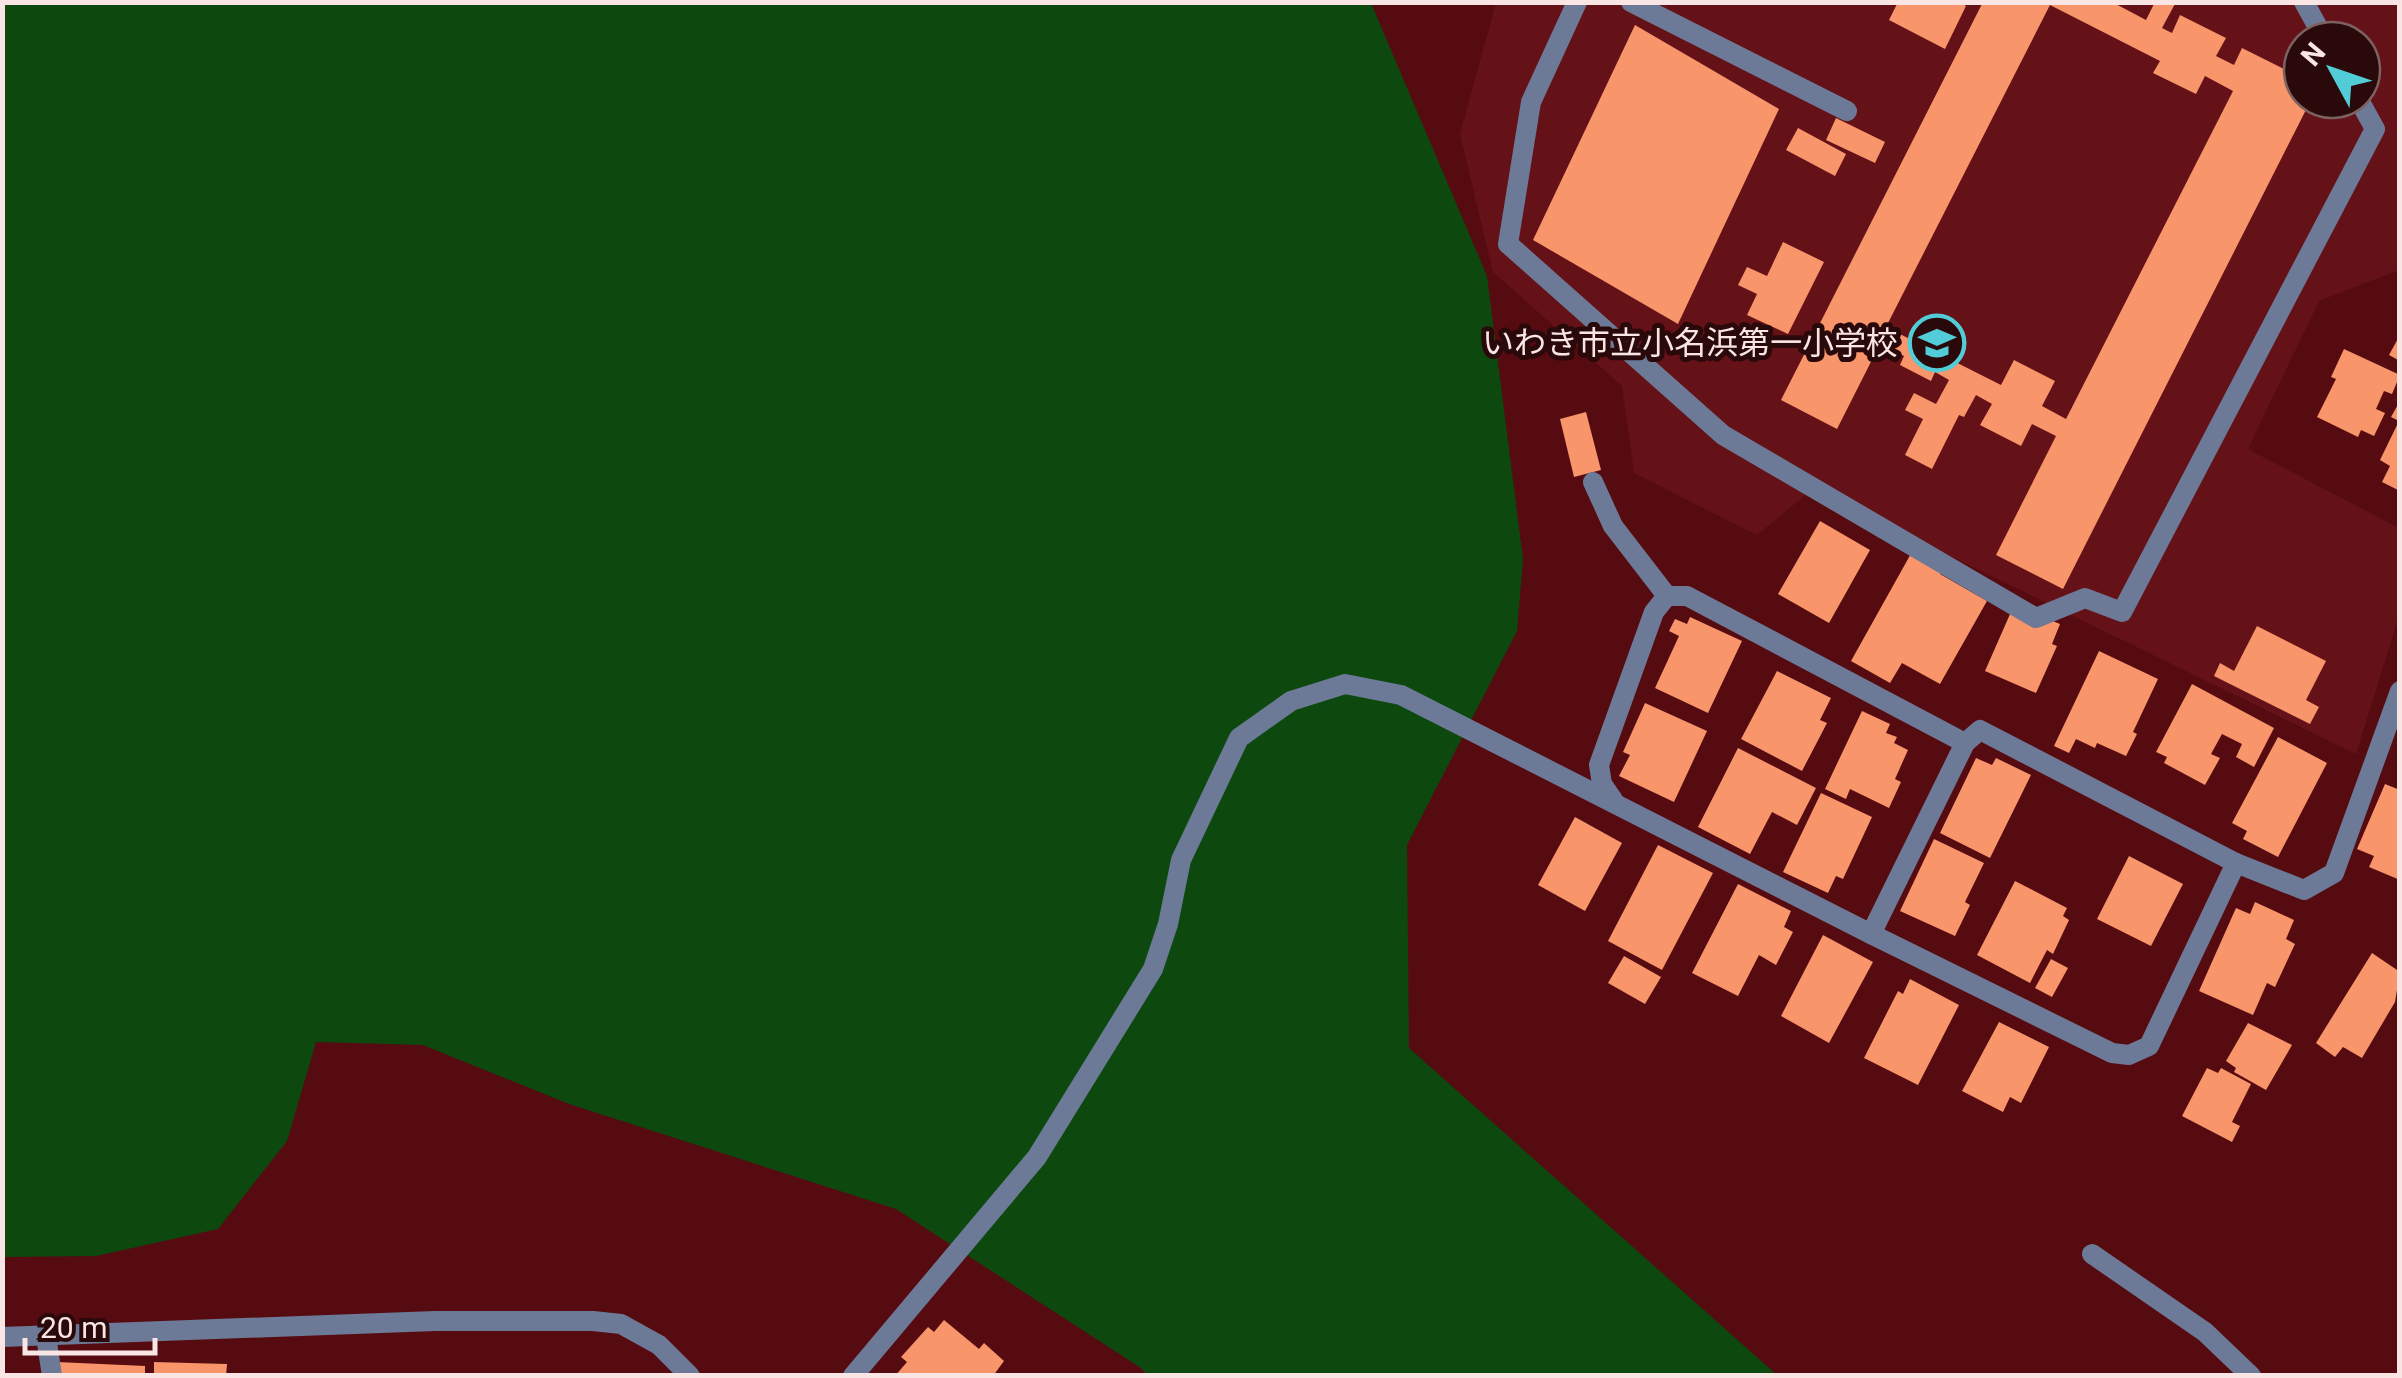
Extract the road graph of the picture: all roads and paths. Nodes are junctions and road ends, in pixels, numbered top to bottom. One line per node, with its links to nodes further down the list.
1 (1577, 2): 4 (street)
2 (1631, 2): 3 (street)
3 (1846, 110)
4 (2370, 120)
5 (1593, 482): 6 (street)
6 (1667, 596): 8 (street); 9 (street)
7 (2400, 691): 10 (street)
8 (1964, 743): 10 (street); 11 (street)
9 (1613, 800): 11 (street); 17 (street)
10 (2236, 863): 11 (street)
11 (1871, 934)
12 (2092, 1254): 18 (street)
13 (46, 1336): 14 (street); 15 (street); 16 (street)
14 (2, 1337)
15 (52, 1376)
16 (690, 1376)
17 (853, 1376)
18 (2251, 1376)

